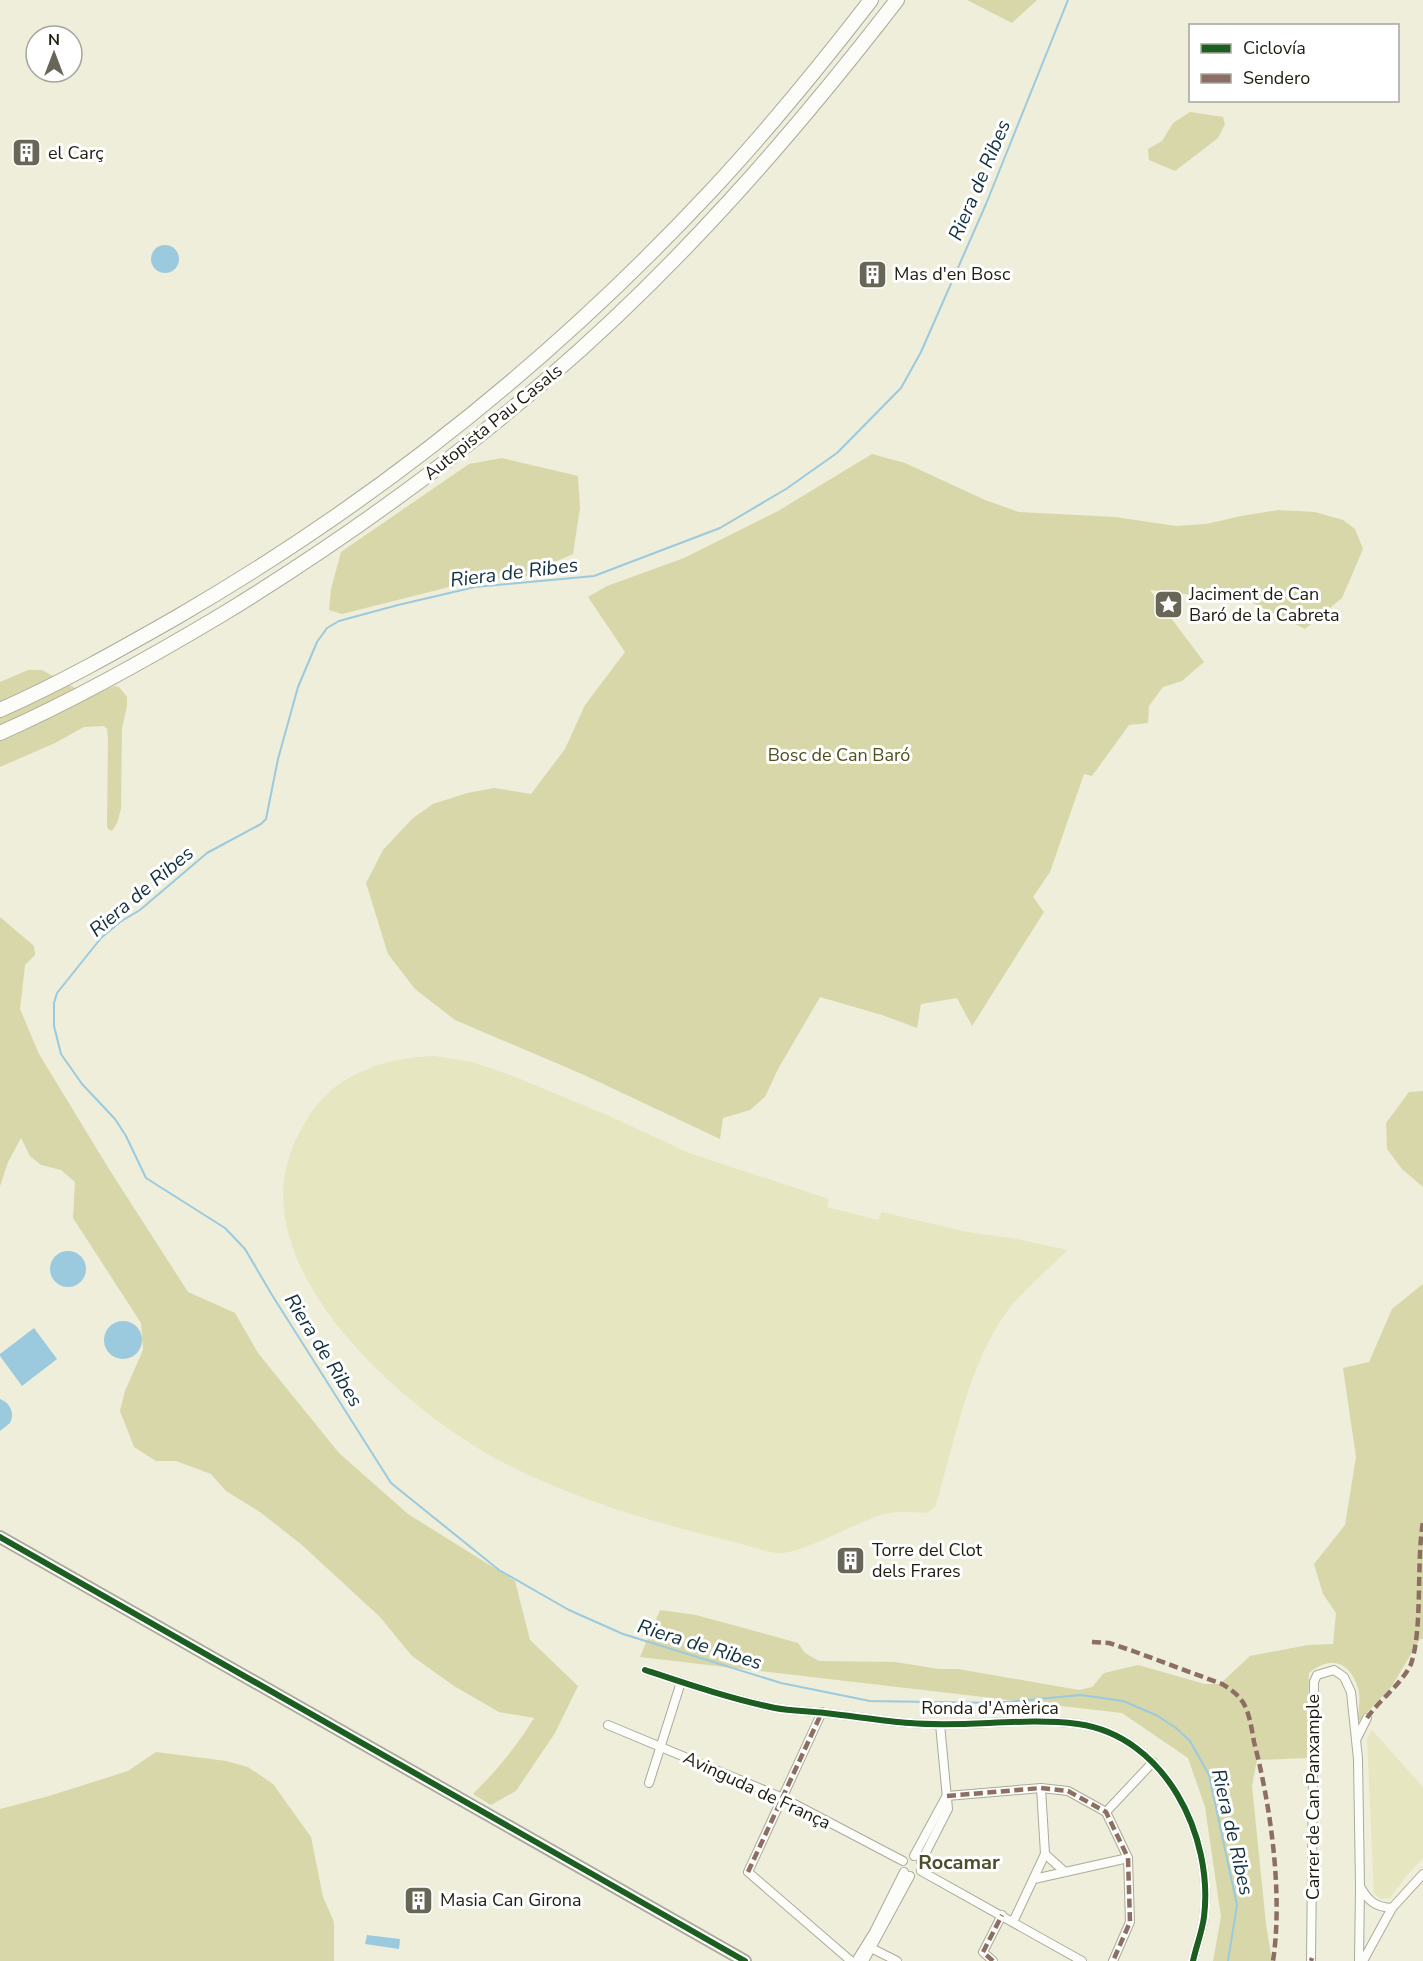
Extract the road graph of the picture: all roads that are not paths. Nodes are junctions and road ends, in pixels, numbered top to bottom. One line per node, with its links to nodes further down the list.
1 (871, 0): 3 (highway, Autopista Pau Casals)
2 (897, 0): 4 (highway, Autopista Pau Casals)
3 (0, 710)
4 (0, 733)
5 (0, 1537): 36 (street)
6 (645, 1670): 7 (street, Ronda d'Amèrica)
7 (681, 1682): 8 (street, Ronda d'Amèrica); 13 (street)
8 (822, 1712): 10 (street, Ronda d'Amèrica); 18 (street)
9 (1367, 1718): 12 (street)
10 (940, 1724): 14 (street, Ronda d'Amèrica); 17 (street)
11 (608, 1725): 13 (street, Avinguda de França)
12 (1356, 1741): 30 (street); 35 (street, Carrer de Can Panxample)
13 (662, 1746): 15 (street); 18 (street, Avinguda de França)
14 (1153, 1762): 19 (street); 44 (street, Ronda d'Amèrica)
15 (649, 1782)
16 (1041, 1788): 17 (street); 19 (street); 20 (street)
17 (947, 1796): 21 (street); 24 (street)
18 (783, 1798): 23 (street, Avinguda de França); 37 (street)
19 (1106, 1812): 22 (street)
20 (1045, 1854): 26 (street); 29 (street)
21 (914, 1856): 23 (street); 24 (street)
22 (1128, 1858): 26 (street); 43 (street)
23 (903, 1861): 27 (street)
24 (921, 1862): 25 (street)
25 (921, 1871): 27 (street); 32 (street)
26 (1065, 1872): 29 (street)
27 (907, 1874): 34 (street)
28 (1423, 1874): 31 (street)
29 (1034, 1880): 33 (street)
30 (1360, 1887): 31 (street); 45 (street)
31 (1392, 1908): 46 (street)
32 (1002, 1915): 33 (street); 41 (street)
33 (1013, 1922): 42 (street)
34 (868, 1946): 38 (street); 39 (street); 40 (street)
35 (1311, 1960)
36 (745, 1961)
37 (851, 1961)
38 (856, 1961)
39 (864, 1961)
40 (897, 1961)
41 (993, 1961)
42 (1082, 1961)
43 (1113, 1961)
44 (1193, 1961)
45 (1359, 1961)
46 (1364, 1961)

